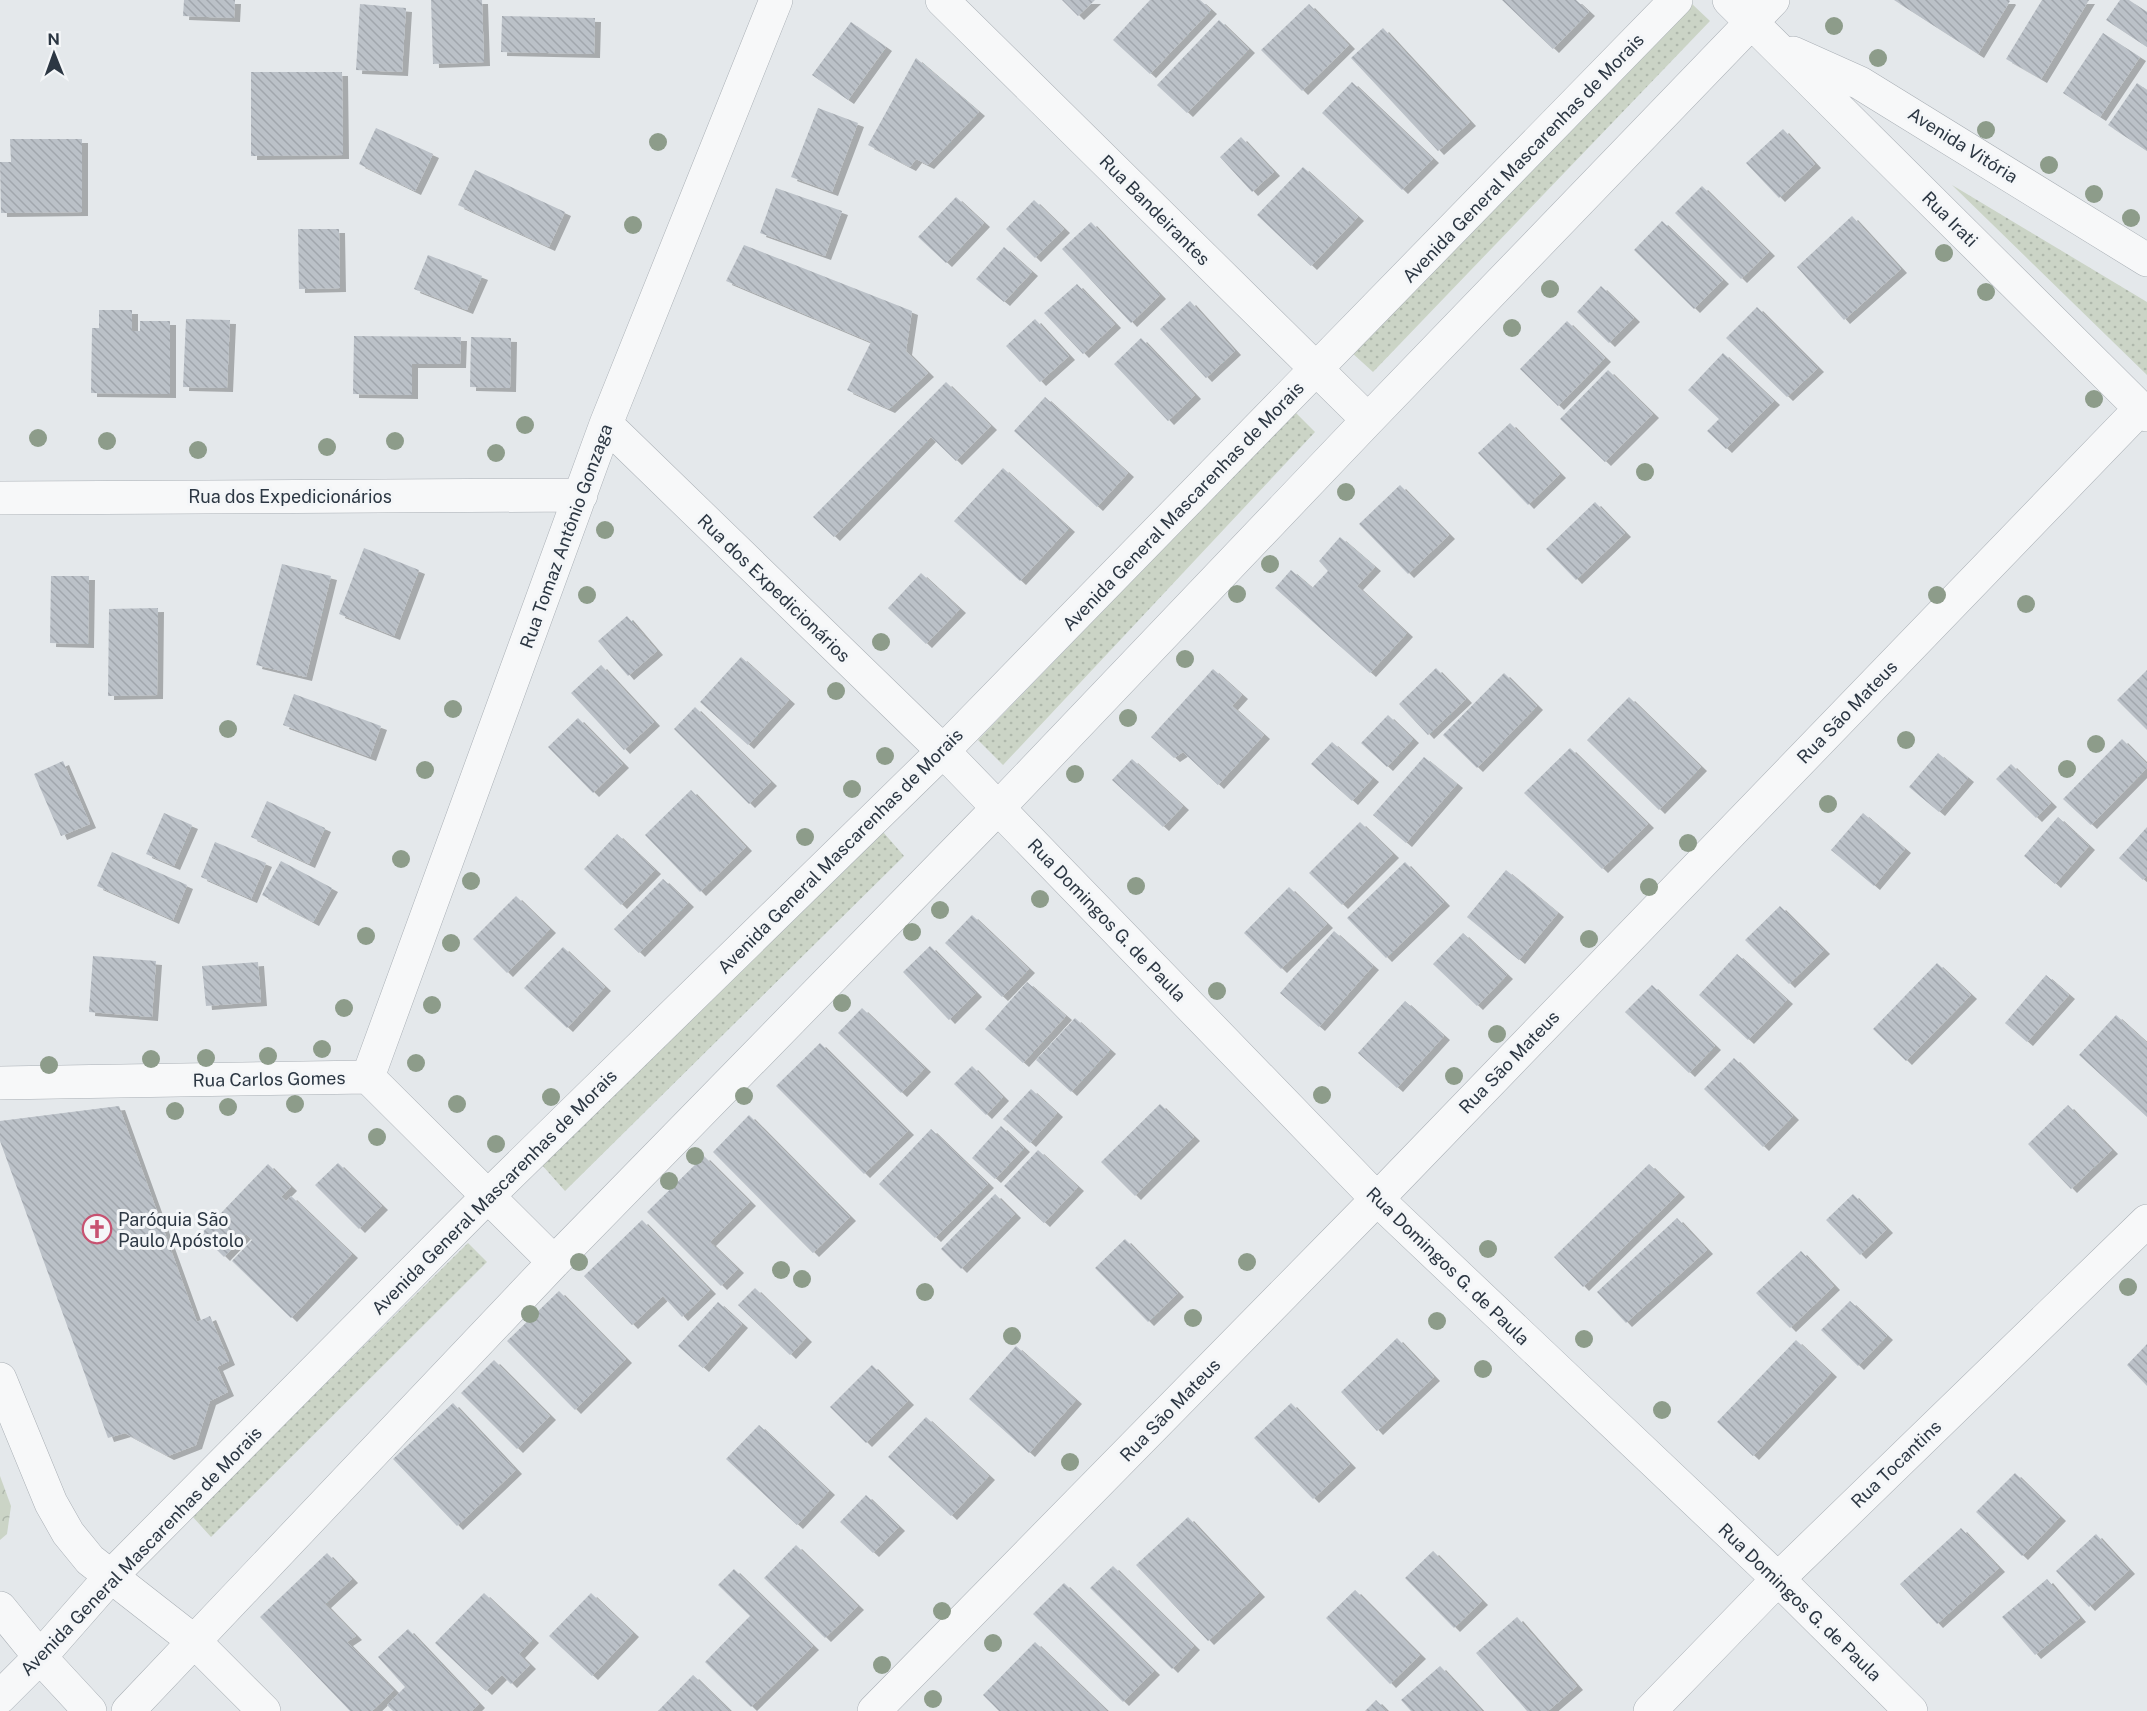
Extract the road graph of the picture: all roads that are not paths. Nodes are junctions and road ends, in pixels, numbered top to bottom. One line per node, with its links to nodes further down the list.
1 (776, 0): 10 (street, Rua Tomaz Antônio Gonzaga)
2 (942, 0): 7 (street, Rua Bandeirantes)
3 (1676, 0): 7 (street, Avenida General Mascarenhas de Morais)
4 (1729, 0): 5 (street, Avenida Vitória)
5 (1766, 22): 6 (street, Avenida Vitória); 8 (street, Rua Irati); 9 (street)
6 (2147, 260)
7 (1317, 369): 9 (street, Rua Bandeirantes); 13 (street, Avenida General Mascarenhas de Morais)
8 (2144, 412): 18 (street, Rua São Mateus)
9 (1368, 420): 14 (street)
10 (606, 424): 11 (street, Rua Tomaz Antônio Gonzaga); 13 (street, Rua dos Expedicionários)
11 (581, 495): 12 (street, Rua dos Expedicionários); 15 (street, Rua Tomaz Antônio Gonzaga)
12 (0, 498)
13 (943, 751): 14 (street, Rua dos Expedicionários); 17 (street, Avenida General Mascarenhas de Morais)
14 (998, 808): 18 (street, Rua Domingos G. de Paula); 20 (street)
15 (368, 1077): 16 (street, Rua Carlos Gomes); 17 (street, Rua Carlos Gomes)
16 (0, 1083)
17 (488, 1196): 20 (street, Rua Carlos Gomes); 22 (street, Avenida General Mascarenhas de Morais)
18 (1377, 1199): 23 (street, Rua Domingos G. de Paula); 31 (street, Rua São Mateus)
19 (2147, 1221): 23 (street, Rua Tocantins)
20 (554, 1262): 25 (street)
21 (0, 1379): 22 (street)
22 (112, 1575): 25 (street); 26 (street, Avenida General Mascarenhas de Morais)
23 (1778, 1579): 32 (street, Rua Tocantins); 33 (street, Rua Domingos G. de Paula)
24 (0, 1608): 26 (street)
25 (195, 1642): 29 (street); 30 (street)
26 (40, 1657): 27 (street, Avenida General Mascarenhas de Morais); 28 (street)
27 (0, 1697)
28 (90, 1711)
29 (128, 1711)
30 (264, 1711)
31 (874, 1711)
32 (1650, 1711)
33 (1911, 1711)

